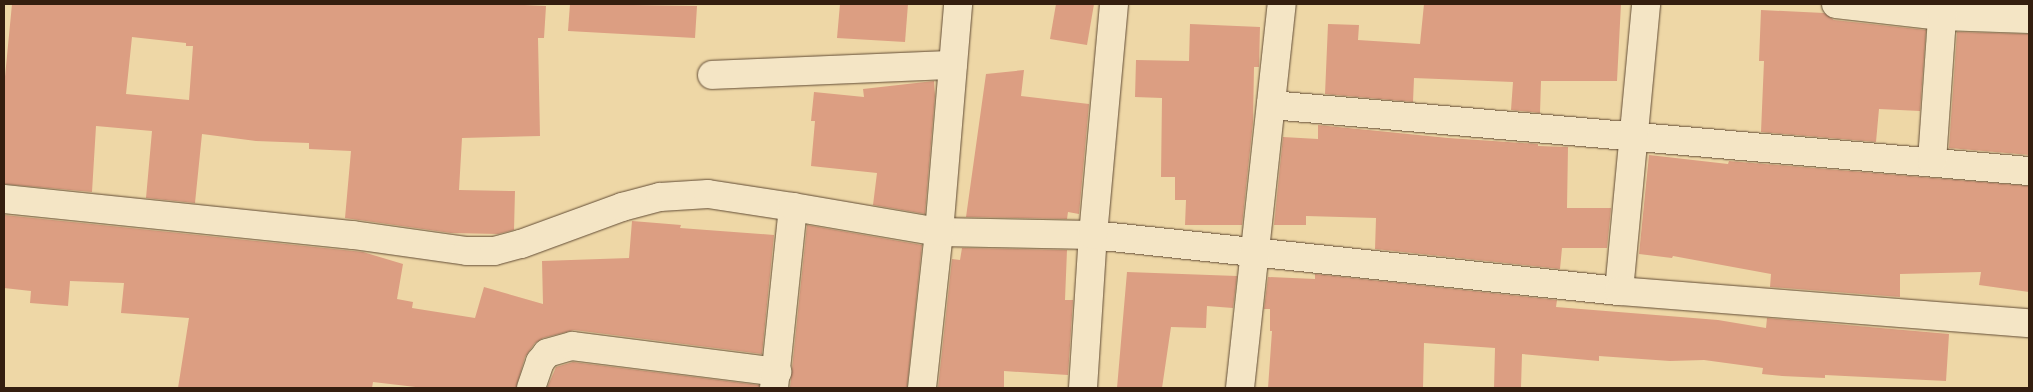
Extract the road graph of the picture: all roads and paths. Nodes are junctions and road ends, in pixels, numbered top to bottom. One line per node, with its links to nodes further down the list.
1 (958, 4): 8 (street)
2 (1114, 4): 17 (street)
3 (1282, 4): 10 (street)
4 (1646, 4): 11 (street)
5 (1836, 4): 6 (street)
6 (1942, 10): 7 (street); 12 (street)
7 (2029, 20)
8 (953, 65): 9 (street); 16 (street)
9 (712, 75)
10 (1271, 105): 11 (street); 18 (street)
11 (1634, 136): 12 (street); 19 (street)
12 (1932, 161): 13 (street)
13 (2029, 171)
14 (4, 199): 15 (street)
15 (793, 207): 16 (street); 21 (street)
16 (939, 232): 17 (street); 23 (street)
17 (1093, 235): 18 (street); 24 (street)
18 (1256, 251): 19 (street); 25 (street)
19 (1619, 291): 20 (street)
20 (2029, 323)
21 (776, 380): 22 (street)
22 (531, 388)
23 (922, 388)
24 (1083, 388)
25 (1240, 388)

